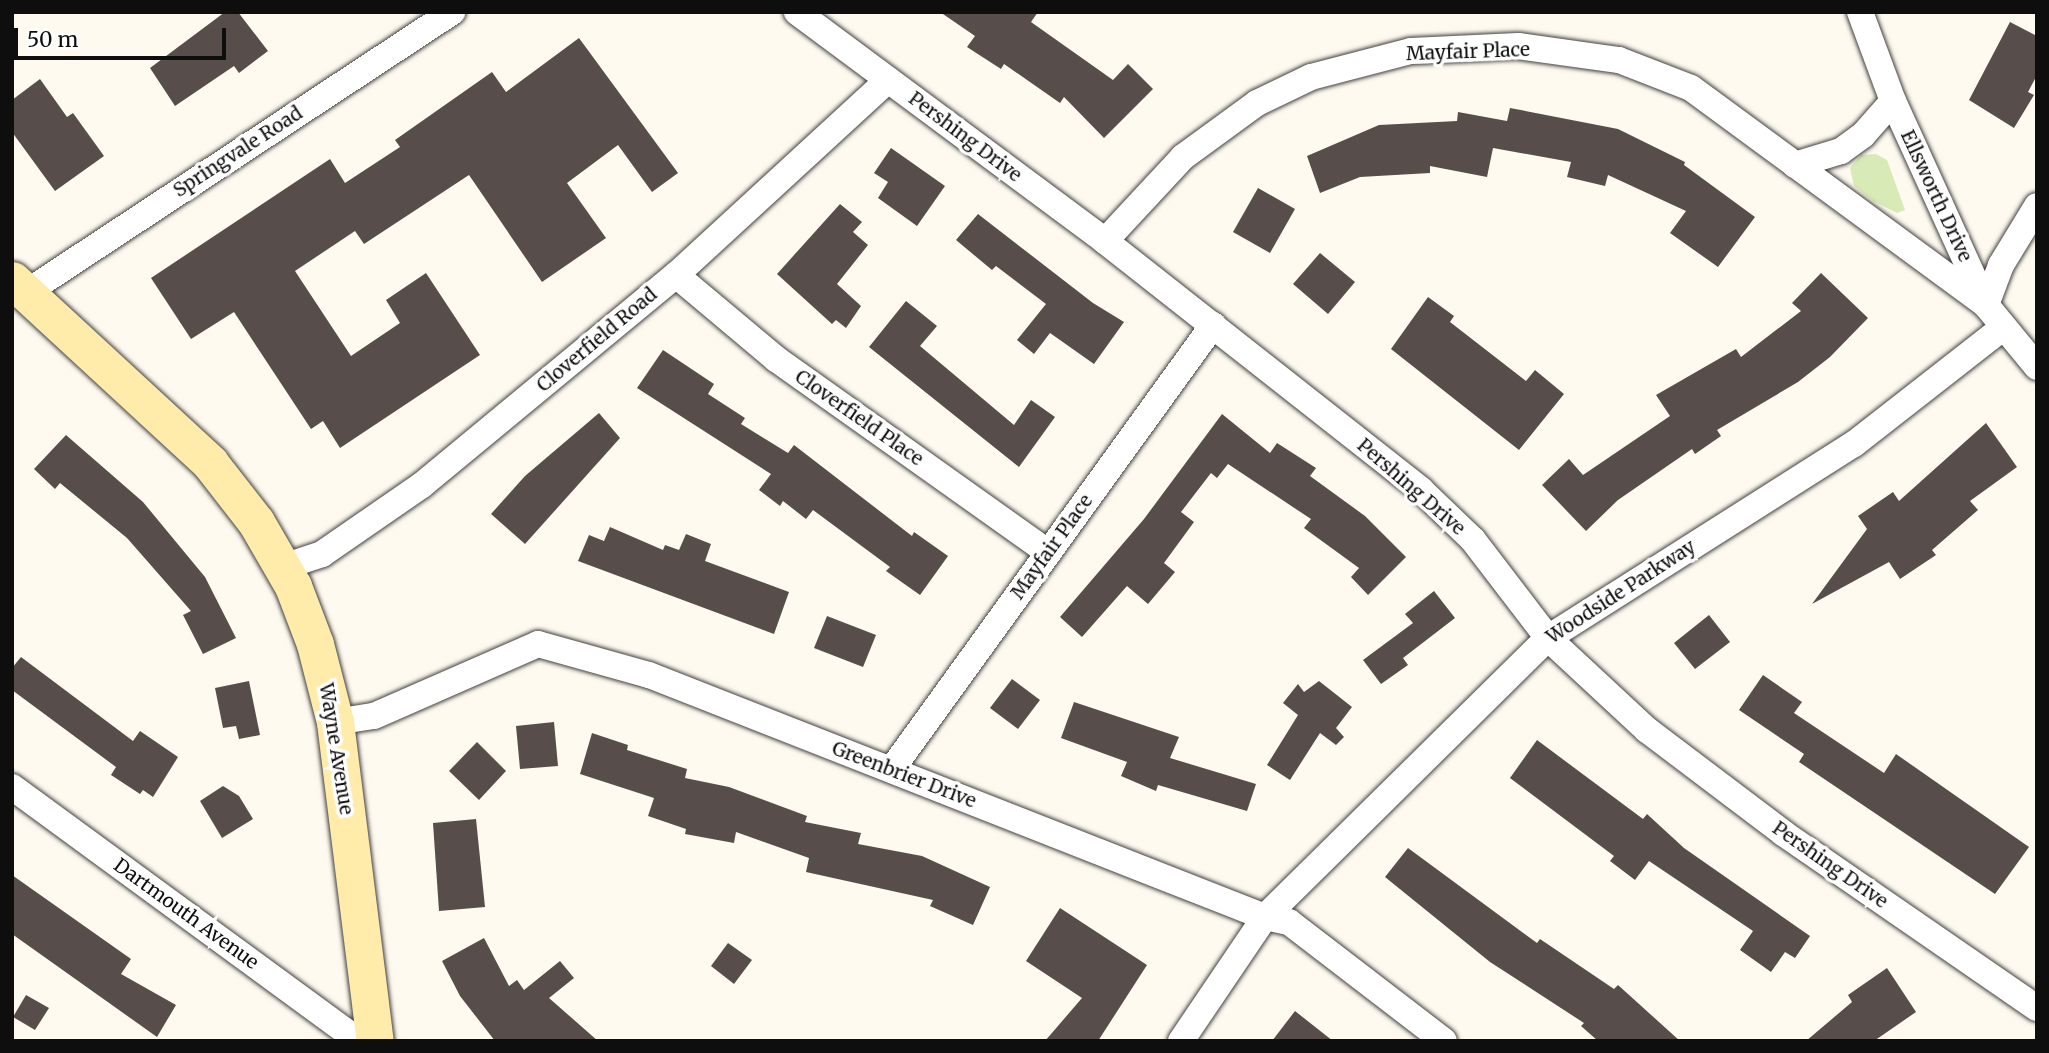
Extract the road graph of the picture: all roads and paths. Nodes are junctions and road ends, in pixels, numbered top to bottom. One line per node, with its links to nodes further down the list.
1 (452, 12): 10 (street, Springvale Road)
2 (797, 12): 4 (street, Pershing Drive)
3 (1860, 12): 5 (street, Ellsworth Drive)
4 (888, 80): 8 (street, Pershing Drive); 9 (street, Cloverfield Road)
5 (1893, 101): 6 (street); 11 (street, Ellsworth Drive)
6 (1795, 165): 8 (street, Mayfair Place); 11 (street, Mayfair Place)
7 (2037, 206): 11 (street)
8 (1105, 241): 12 (street, Pershing Drive)
9 (676, 275): 15 (street, Cloverfield Place); 16 (street, Cloverfield Road)
10 (18, 287): 16 (street, Wayne Avenue)
11 (1986, 305): 13 (street, Ellsworth Drive)
12 (1213, 325): 15 (street, Mayfair Place); 17 (street, Pershing Drive)
13 (2004, 327): 14 (street, Ellsworth Drive); 17 (street, Woodside Parkway)
14 (2037, 367)
15 (1048, 552): 19 (street, Mayfair Place)
16 (283, 567): 18 (street, Wayne Avenue)
17 (1548, 638): 21 (street, Woodside Parkway); 22 (street, Pershing Drive)
18 (335, 722): 19 (street, Greenbrier Drive); 24 (street, Wayne Avenue)
19 (892, 769): 21 (street, Greenbrier Drive)
20 (12, 787): 23 (street, Dartmouth Avenue)
21 (1265, 917): 25 (street, Woodside Parkway); 26 (street, Greenbrier Drive)
22 (2037, 1008)
23 (359, 1041)
24 (375, 1041)
25 (1181, 1041)
26 (1444, 1041)

